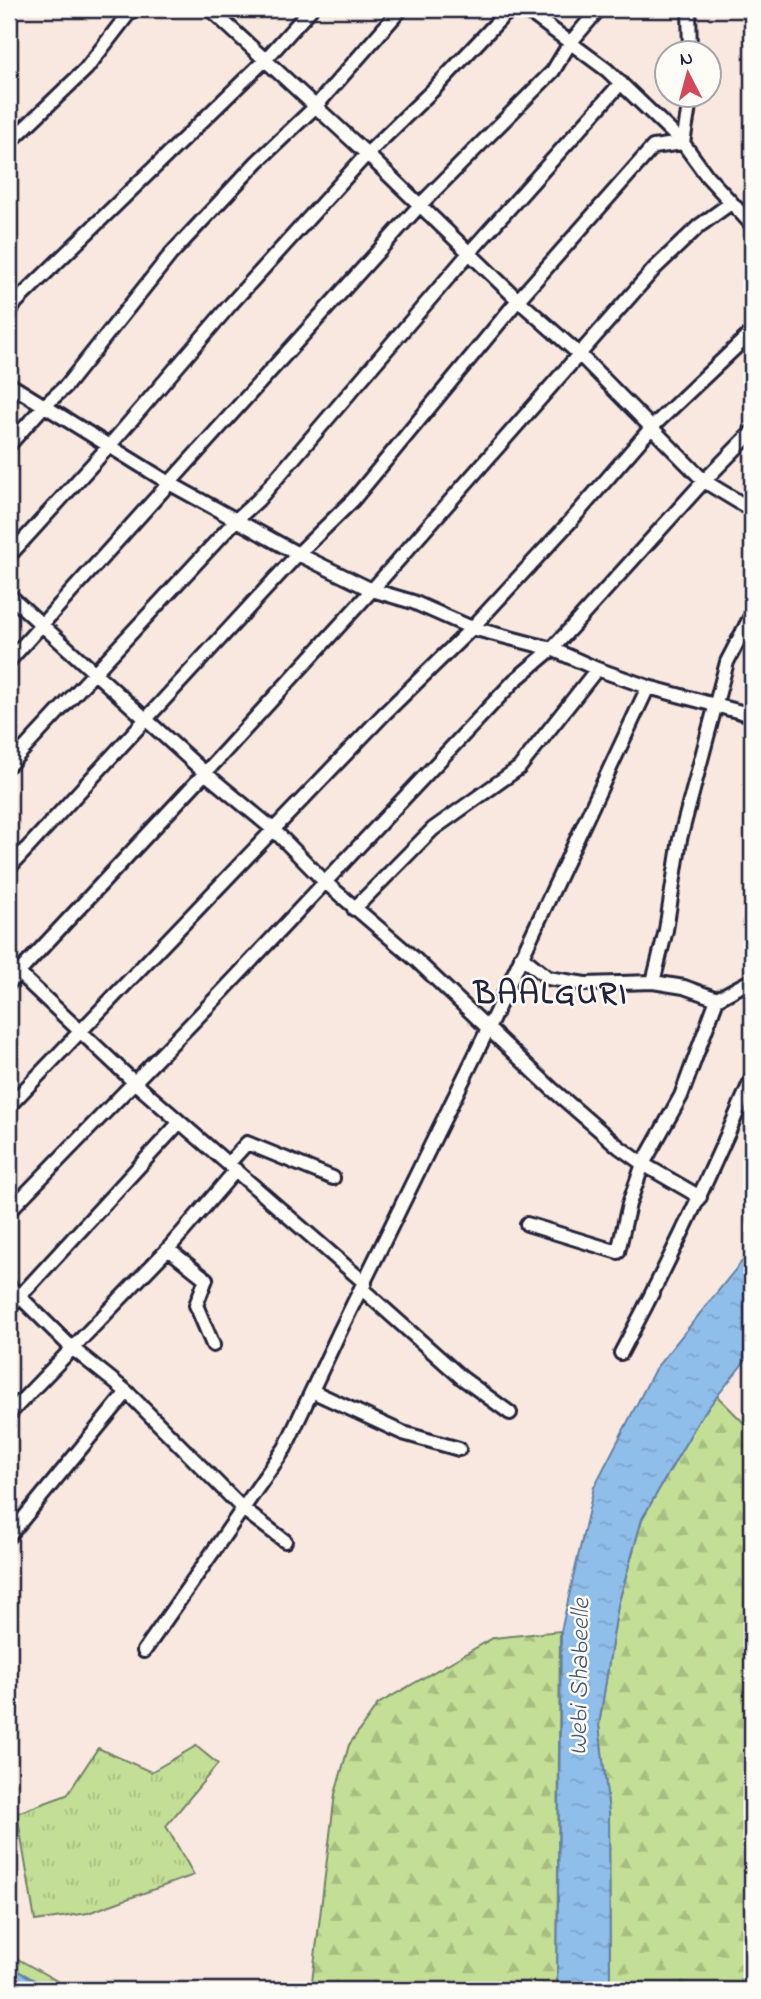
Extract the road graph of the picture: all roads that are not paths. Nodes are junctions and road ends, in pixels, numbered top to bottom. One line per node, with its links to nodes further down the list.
1 (132, 9): 13 (street)
2 (210, 9): 9 (street)
3 (311, 9): 9 (street)
4 (401, 9): 11 (street)
5 (599, 9): 8 (street)
6 (689, 9): 7 (street)
7 (690, 38)
8 (570, 43): 10 (street); 15 (street); 17 (street)
9 (265, 60): 11 (street); 21 (street)
10 (621, 83): 14 (street); 19 (street)
11 (315, 107): 15 (street); 25 (street)
12 (689, 108): 14 (street)
13 (9, 143)
14 (683, 143): 16 (street); 20 (street)
15 (368, 154): 17 (street); 29 (street)
16 (731, 203): 18 (street); 23 (street)
17 (420, 205): 19 (street); 31 (street)
18 (752, 225)
19 (470, 252): 20 (street); 33 (street)
20 (518, 300): 23 (street); 34 (street)
21 (9, 313)
22 (752, 333): 26 (street)
23 (579, 354): 26 (street); 36 (street)
24 (9, 384): 25 (street)
25 (43, 407): 28 (street); 29 (street)
26 (652, 427): 30 (street); 40 (street)
27 (752, 432): 30 (street)
28 (9, 445)
29 (110, 445): 31 (street); 35 (street)
30 (704, 481): 32 (street); 41 (street)
31 (169, 483): 33 (street); 39 (street)
32 (752, 510)
33 (237, 519): 34 (street); 44 (street)
34 (298, 554): 36 (street); 48 (street)
35 (9, 556)
36 (372, 590): 40 (street); 50 (street)
37 (9, 595): 39 (street)
38 (752, 614): 46 (street)
39 (41, 626): 42 (street); 44 (street)
40 (472, 628): 41 (street); 51 (street)
41 (552, 649): 43 (street); 53 (street)
42 (9, 662)
43 (597, 669): 45 (street); 54 (street)
44 (95, 671): 48 (street); 49 (street)
45 (648, 687): 46 (street); 55 (street)
46 (716, 704): 47 (street); 58 (street)
47 (752, 715)
48 (147, 719): 50 (street); 52 (street)
49 (9, 765)
50 (205, 774): 51 (street); 56 (street)
51 (274, 830): 53 (street); 62 (street)
52 (9, 868)
53 (325, 882): 54 (street); 64 (street)
54 (354, 909): 61 (street)
55 (521, 957): 58 (street); 61 (street)
56 (14, 968): 59 (street); 62 (street)
57 (752, 980): 60 (street)
58 (653, 982): 60 (street)
59 (9, 983)
60 (717, 999): 67 (street)
61 (488, 1029): 67 (street); 75 (street)
62 (80, 1030): 64 (street); 65 (street)
63 (752, 1078): 70 (street)
64 (135, 1083): 66 (street); 71 (street)
65 (9, 1106)
66 (179, 1123): 68 (street); 76 (street)
67 (643, 1164): 70 (street); 72 (street)
68 (232, 1167): 69 (street); 73 (street); 75 (street)
69 (333, 1178)
70 (700, 1197): 80 (street)
71 (9, 1210)
72 (527, 1224)
73 (168, 1249): 78 (street); 79 (street)
74 (9, 1286): 76 (street)
75 (364, 1286): 81 (street); 83 (street)
76 (20, 1295): 77 (street); 79 (street)
77 (9, 1308)
78 (213, 1345)
79 (72, 1348): 82 (street); 84 (street)
80 (621, 1353)
81 (312, 1391): 85 (street); 86 (street)
82 (127, 1392): 86 (street); 87 (street)
83 (510, 1413)
84 (9, 1414)
85 (459, 1449)
86 (244, 1510): 88 (street); 89 (street)
87 (9, 1536)
88 (285, 1541)
89 (144, 1651)

